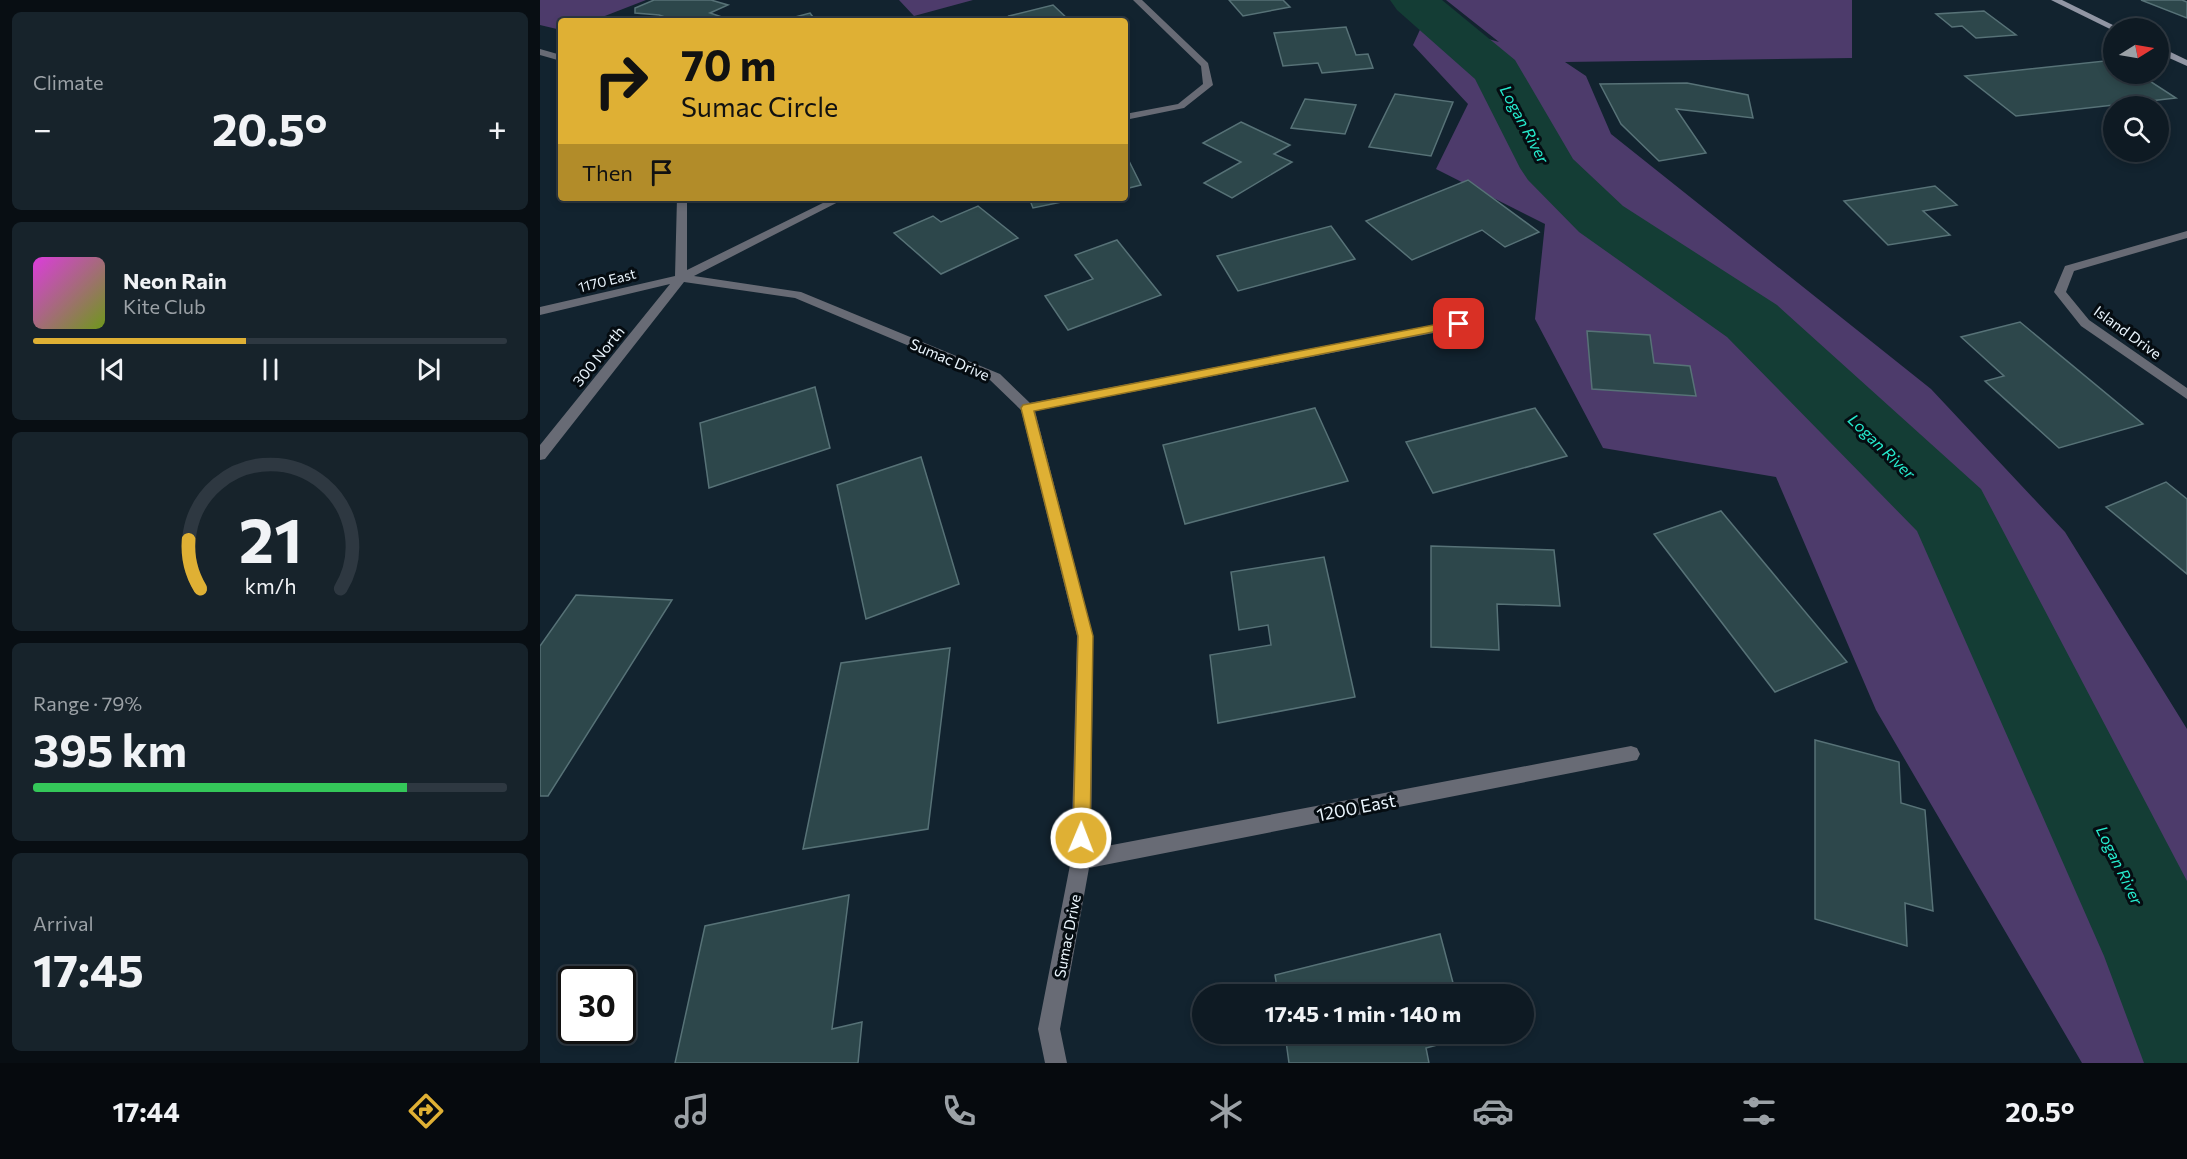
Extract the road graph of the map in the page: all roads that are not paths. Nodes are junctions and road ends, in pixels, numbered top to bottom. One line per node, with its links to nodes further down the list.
1 (1137, 0): 8 (street)
2 (2055, 0): 3 (street)
3 (2103, 22)
4 (540, 52): 6 (street)
5 (2169, 54): 7 (street)
6 (558, 57)
7 (2187, 63)
8 (1128, 116)
9 (682, 201): 12 (street)
10 (835, 201): 12 (street)
11 (2187, 234): 15 (street, Island Drive)
12 (681, 278): 13 (street, 1170 East); 16 (street, Sumac Drive); 17 (street, 300 North)
13 (540, 311)
14 (1459, 324): 16 (street)
15 (2187, 394)
16 (1028, 408): 19 (street, Sumac Drive)
17 (540, 455)
18 (1631, 754): 19 (street, 1200 East)
19 (1081, 860): 20 (street, Sumac Drive)
20 (1056, 1063)

